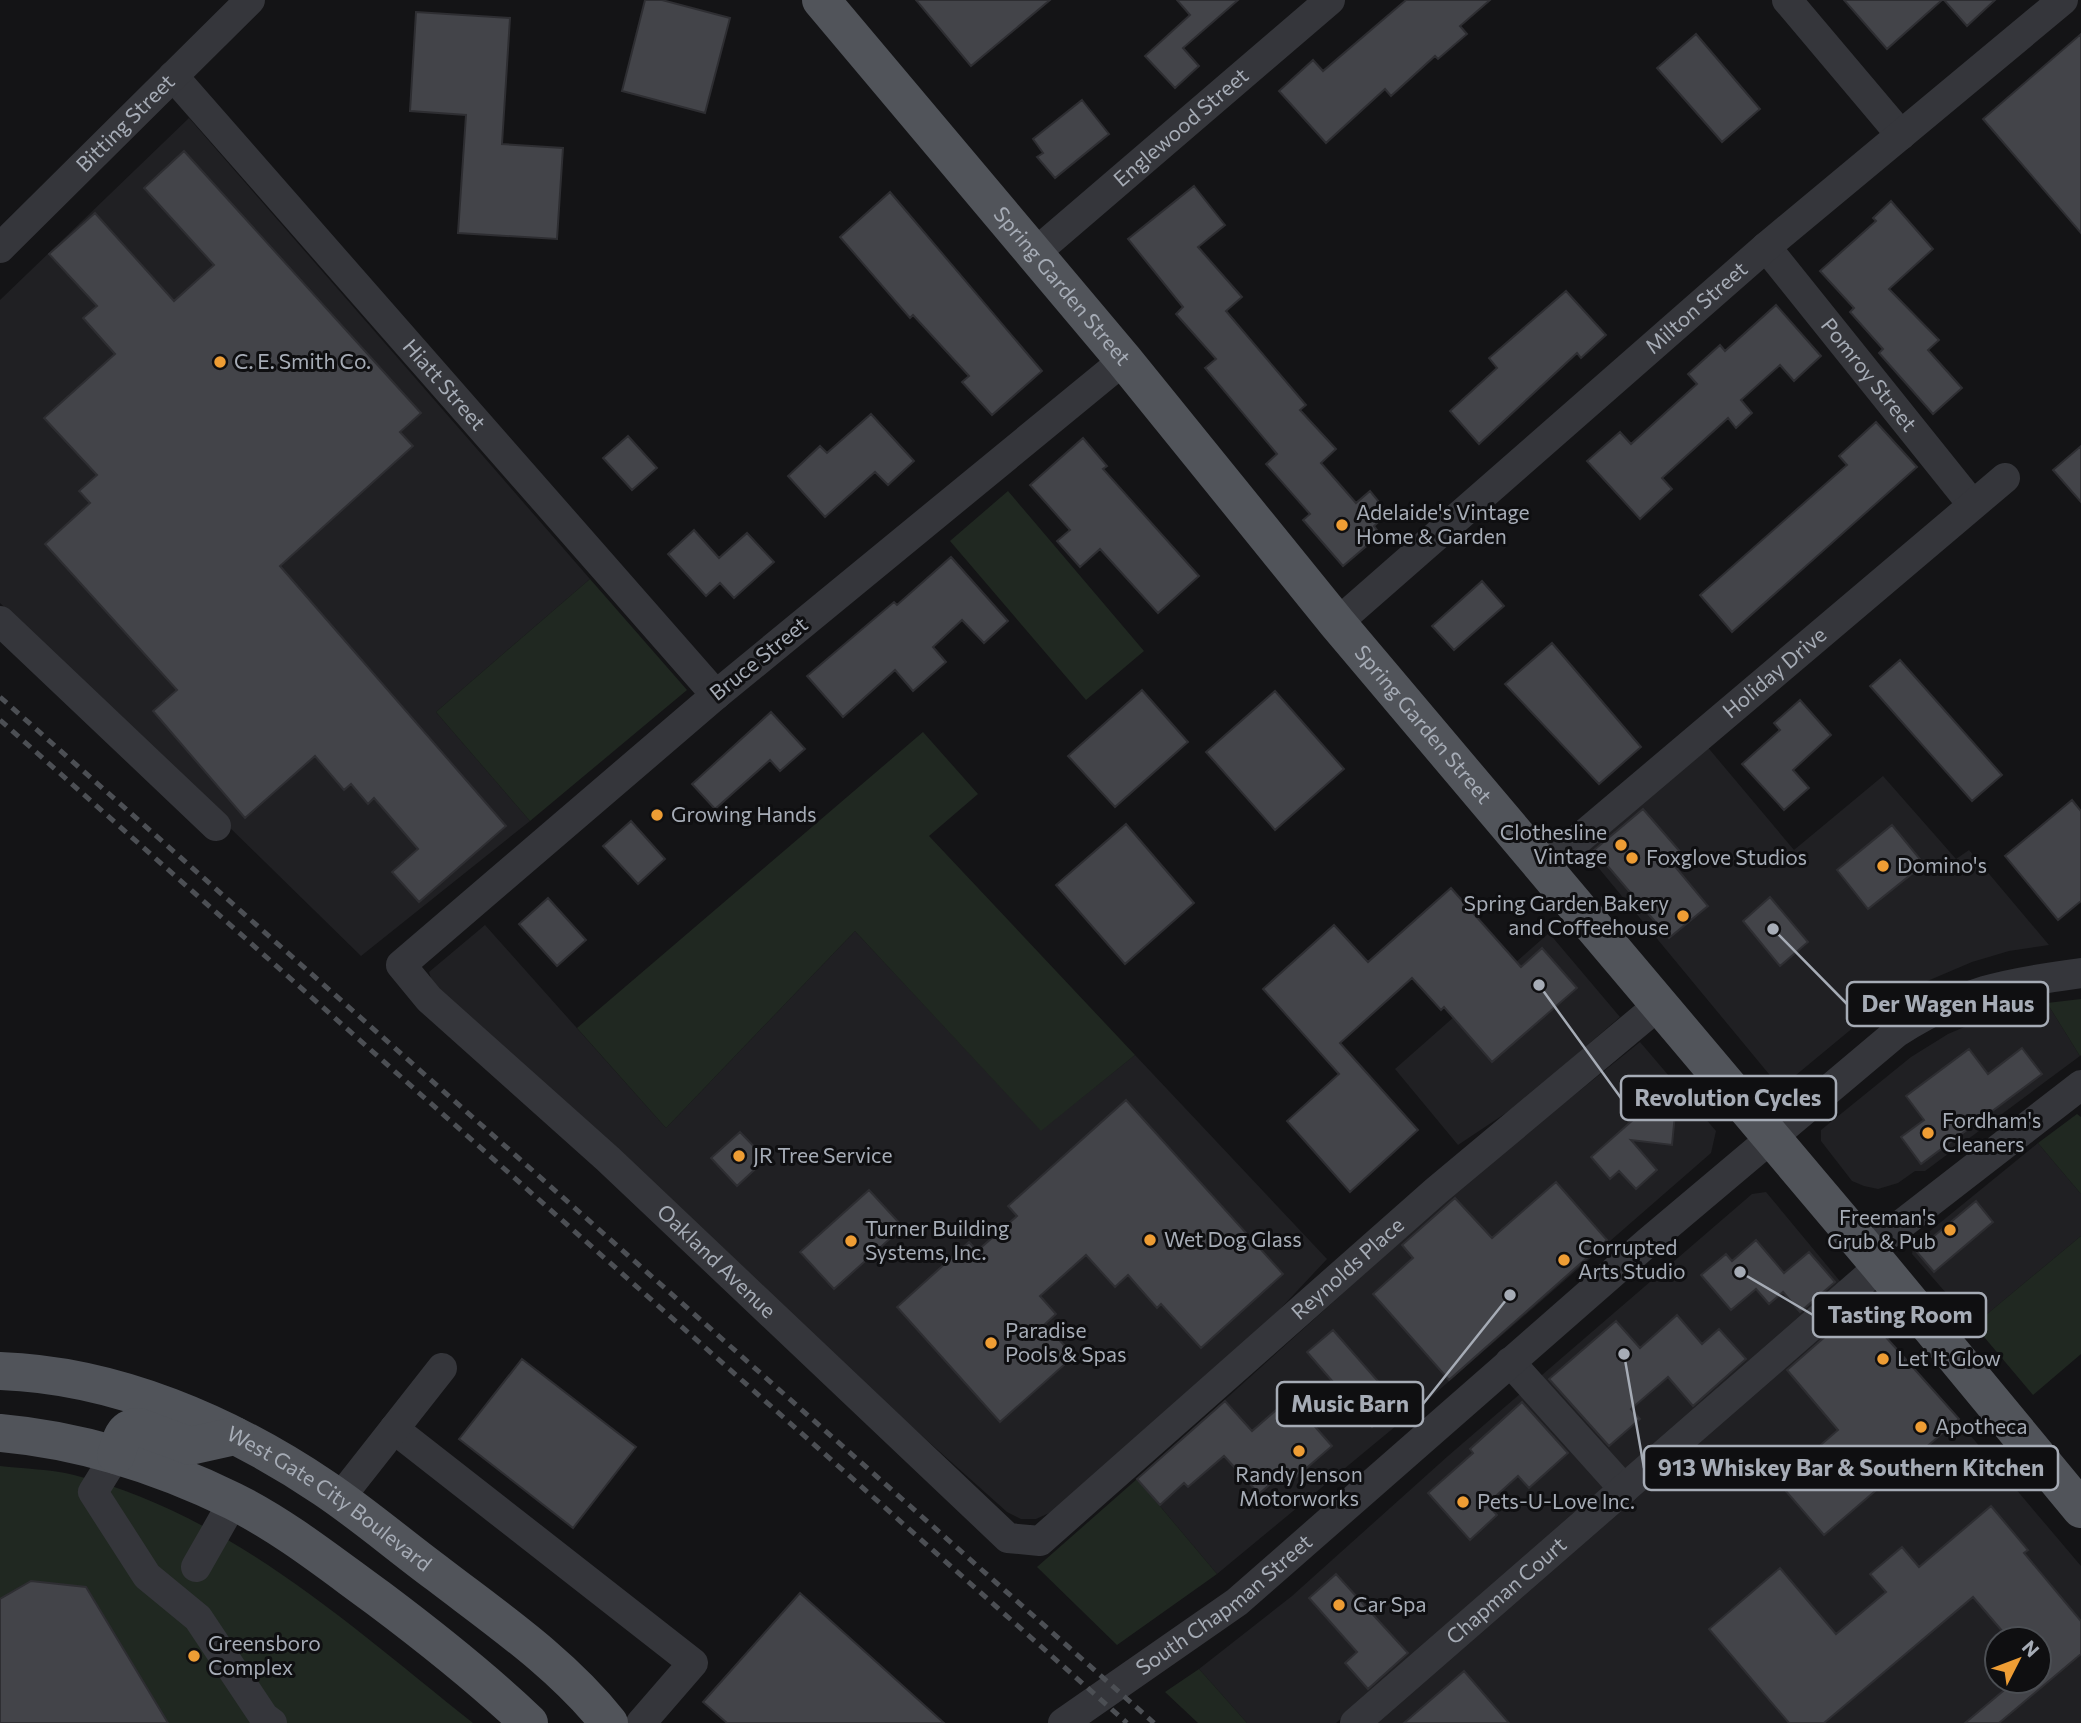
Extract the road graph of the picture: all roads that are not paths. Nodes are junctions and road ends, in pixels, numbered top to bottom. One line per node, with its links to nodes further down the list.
1 (250, 0): 6 (street, Bitting Street)
2 (821, 0): 10 (main road, Spring Garden Street)
3 (1330, 0): 10 (street, Englewood Street)
4 (1787, 0): 7 (street)
5 (2063, 0): 7 (street, Milton Street)
6 (173, 76): 9 (street, Bitting Street); 16 (street, Hiatt Street)
7 (1901, 135): 8 (street, Milton Street)
8 (1766, 247): 13 (street, Pomroy Street); 15 (street, Milton Street)
9 (0, 248)
10 (1034, 254): 11 (main road, Spring Garden Street)
11 (1124, 360): 15 (main road, Spring Garden Street); 16 (street, Bruce Street)
12 (2005, 478): 13 (street, Holiday Drive)
13 (1972, 504): 18 (street, Holiday Drive)
14 (0, 621): 17 (street)
15 (1337, 623): 18 (main road, Spring Garden Street)
16 (716, 695): 19 (street, Bruce Street)
17 (216, 826)
18 (1543, 865): 21 (main road, Spring Garden Street)
19 (401, 965): 36 (street, Oakland Avenue)
20 (2081, 973): 23 (street, South Chapman Street)
21 (1660, 1004): 23 (main road, Spring Garden Street); 36 (street, Reynolds Place)
22 (2081, 1085): 24 (street, Chapman Court)
23 (1772, 1138): 24 (main road, Spring Garden Street); 25 (street, South Chapman Street)
24 (1874, 1258): 32 (street, Chapman Court); 35 (main road, Spring Garden Street)
25 (1510, 1362): 32 (street); 42 (street, South Chapman Street)
26 (442, 1368): 28 (street)
27 (0, 1371): 30 (main road, West Gate City Boulevard)
28 (394, 1429): 33 (street); 41 (street)
29 (0, 1433): 31 (main road)
30 (235, 1436): 31 (main road); 33 (main road, West Gate City Boulevard)
31 (116, 1455): 34 (main road); 38 (street)
32 (1624, 1489): 43 (street, Chapman Court)
33 (339, 1499): 40 (main road, West Gate City Boulevard)
34 (233, 1502): 37 (street); 39 (main road)
35 (2081, 1509)
36 (1040, 1541)
37 (196, 1567)
38 (272, 1723)
39 (529, 1723)
40 (609, 1723)
41 (641, 1723)
42 (1063, 1723)
43 (1355, 1723)

